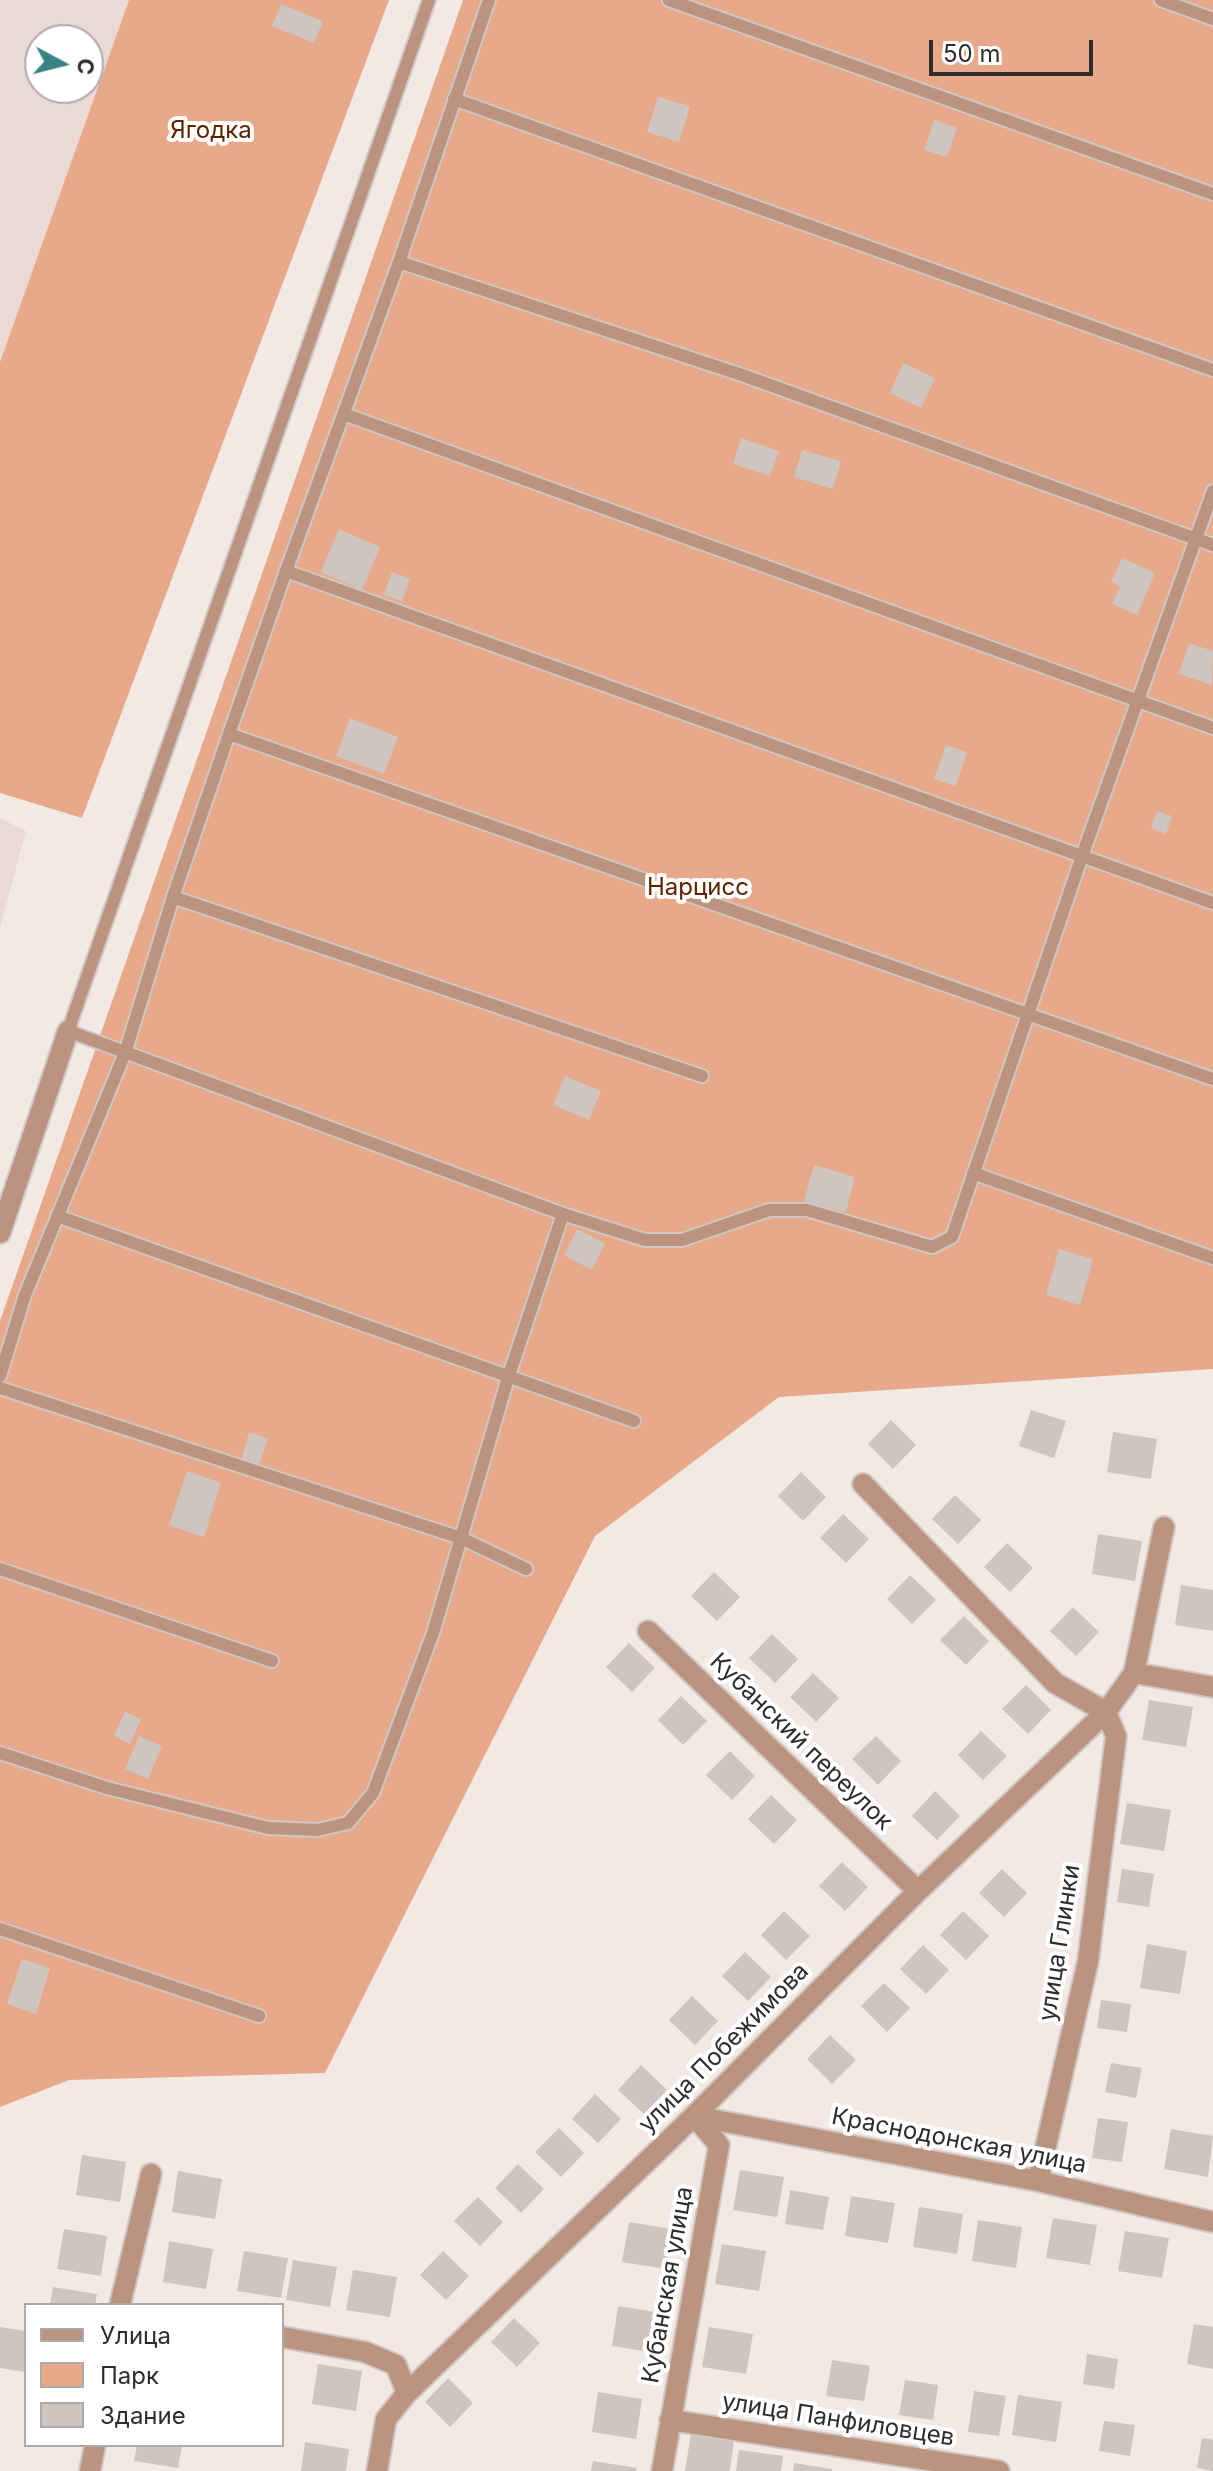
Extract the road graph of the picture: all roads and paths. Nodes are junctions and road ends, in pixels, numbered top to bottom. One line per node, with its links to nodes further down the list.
1 (429, 0): 22 (lane)
2 (489, 0): 6 (lane)
3 (669, 0): 7 (lane)
4 (1161, 0): 5 (lane)
5 (1213, 19)
6 (454, 99): 8 (lane); 9 (lane)
7 (1213, 194)
8 (399, 262): 10 (lane); 12 (lane)
9 (1213, 370)
10 (344, 414): 14 (lane); 15 (lane)
11 (1213, 491): 12 (lane)
12 (1196, 539): 13 (lane); 15 (lane)
13 (1213, 545)
14 (286, 571): 17 (lane); 18 (lane)
15 (1138, 702): 16 (lane); 18 (lane)
16 (1213, 728)
17 (229, 734): 19 (lane); 21 (lane)
18 (1082, 856): 20 (lane); 21 (lane)
19 (173, 897): 23 (lane); 24 (lane)
20 (1213, 903)
21 (1028, 1014): 25 (lane); 26 (lane)
22 (68, 1031): 23 (lane); 29 (street)
23 (125, 1053): 27 (lane); 28 (lane)
24 (702, 1076)
25 (1213, 1079)
26 (973, 1173): 27 (lane); 30 (lane)
27 (563, 1214): 32 (lane)
28 (57, 1216): 31 (lane); 32 (lane)
29 (0, 1233)
30 (1213, 1258)
31 (0, 1376)
32 (508, 1378): 34 (lane); 37 (lane)
33 (0, 1388): 37 (lane)
34 (634, 1421)
35 (863, 1484): 44 (street)
36 (1164, 1527): 42 (street)
37 (461, 1538): 39 (lane); 45 (lane)
38 (0, 1569): 41 (lane)
39 (526, 1569)
40 (648, 1631): 46 (street, Кубанский переулок)
41 (272, 1661)
42 (1134, 1673): 43 (street); 44 (street, улица Побежимова)
43 (1213, 1687)
44 (1106, 1712): 46 (street, улица Побежимова); 51 (street, улица Глинки)
45 (0, 1753)
46 (918, 1891): 49 (street, улица Побежимова)
47 (0, 1929): 48 (lane)
48 (259, 2016)
49 (694, 2116): 51 (street, Краснодонская улица); 55 (street, улица Побежимова); 56 (street, Кубанская улица)
50 (151, 2174): 53 (street)
51 (1038, 2181): 52 (street, Краснодонская улица)
52 (1213, 2222)
53 (120, 2303)
54 (284, 2337): 55 (street)
55 (407, 2393): 59 (street, улица Побежимова)
56 (670, 2420): 60 (street, Кубанская улица); 61 (street, улица Панфиловцев)
57 (95, 2447): 58 (street)
58 (90, 2471)
59 (377, 2471)
60 (662, 2471)
61 (999, 2471)

